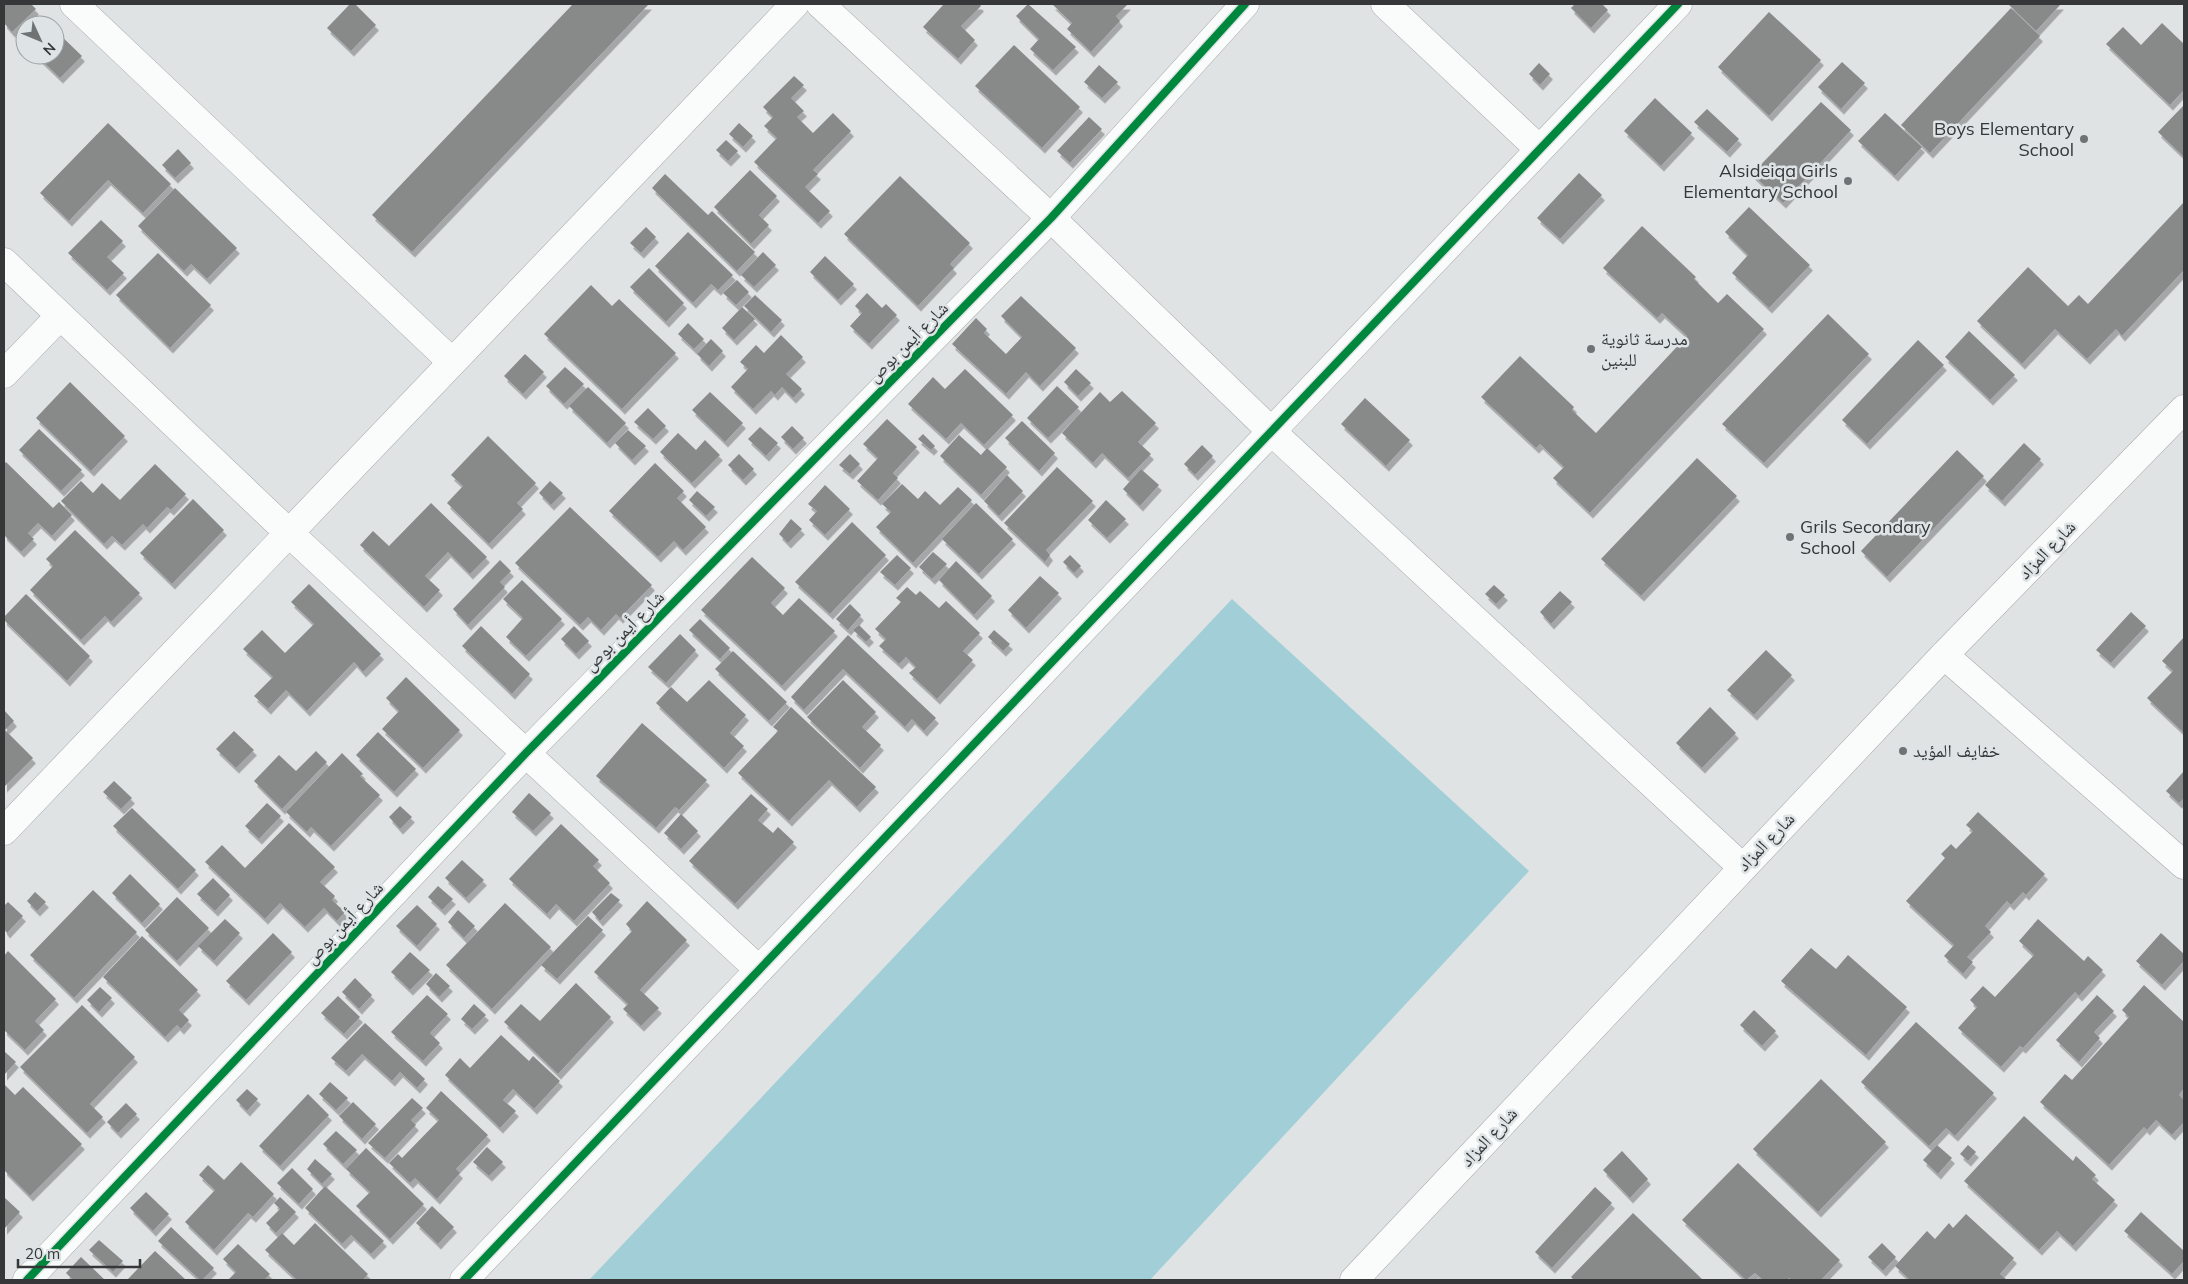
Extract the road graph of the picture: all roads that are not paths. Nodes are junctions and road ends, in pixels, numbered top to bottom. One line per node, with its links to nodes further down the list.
1 (74, 4): 11 (street)
2 (795, 4): 11 (street)
3 (820, 4): 8 (street)
4 (1245, 4): 8 (street, شارع أيمن بوص)
5 (1385, 4): 7 (street)
6 (1678, 4): 7 (street)
7 (1539, 150): 14 (street)
8 (1051, 218): 14 (street); 17 (street, شارع أيمن بوص)
9 (4, 262): 10 (street)
10 (60, 316): 12 (street); 15 (street)
11 (452, 362): 15 (street)
12 (4, 374)
13 (2184, 409): 16 (street, شارع المزاد)
14 (1271, 431): 20 (street); 21 (street)
15 (288, 533): 17 (street); 18 (street)
16 (1944, 654): 19 (street); 20 (street, شارع المزاد)
17 (526, 753): 21 (street); 22 (street, شارع أيمن بوص)
18 (4, 831)
19 (2184, 865)
20 (1742, 866): 24 (street, شارع المزاد)
21 (759, 970): 23 (street)
22 (26, 1280)
23 (464, 1280)
24 (1354, 1280)

